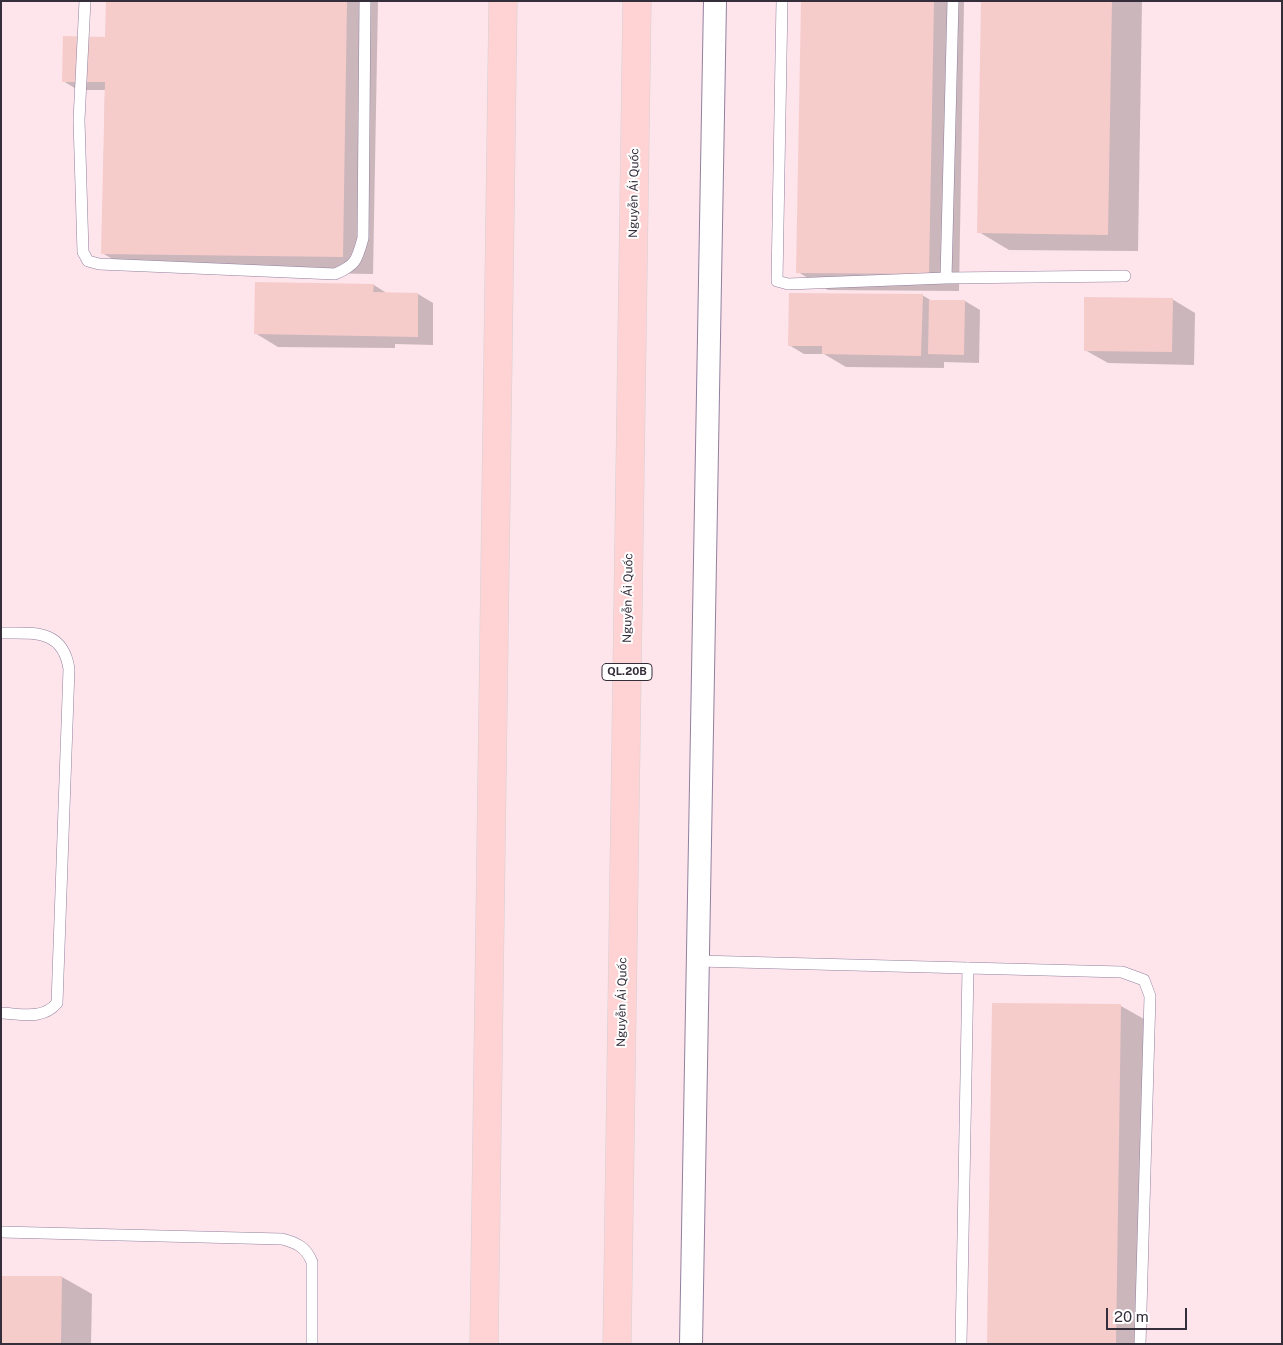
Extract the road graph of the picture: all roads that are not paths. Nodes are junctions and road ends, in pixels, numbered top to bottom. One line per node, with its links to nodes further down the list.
1 (85, 1): 2 (lane)
2 (365, 1)
3 (503, 1): 16 (main road)
4 (637, 1): 17 (main road, Nguyễn Ái Quốc / QL.20B)
5 (715, 1): 11 (street)
6 (782, 1): 9 (lane)
7 (953, 1): 9 (lane)
8 (1125, 276): 9 (lane)
9 (946, 278)
10 (1, 633): 13 (lane)
11 (698, 961): 12 (lane); 18 (street)
12 (968, 968): 19 (lane); 20 (lane)
13 (1, 1012)
14 (1, 1232): 15 (lane)
15 (312, 1344)
16 (484, 1344)
17 (617, 1344)
18 (691, 1344)
19 (961, 1344)
20 (1140, 1344)

